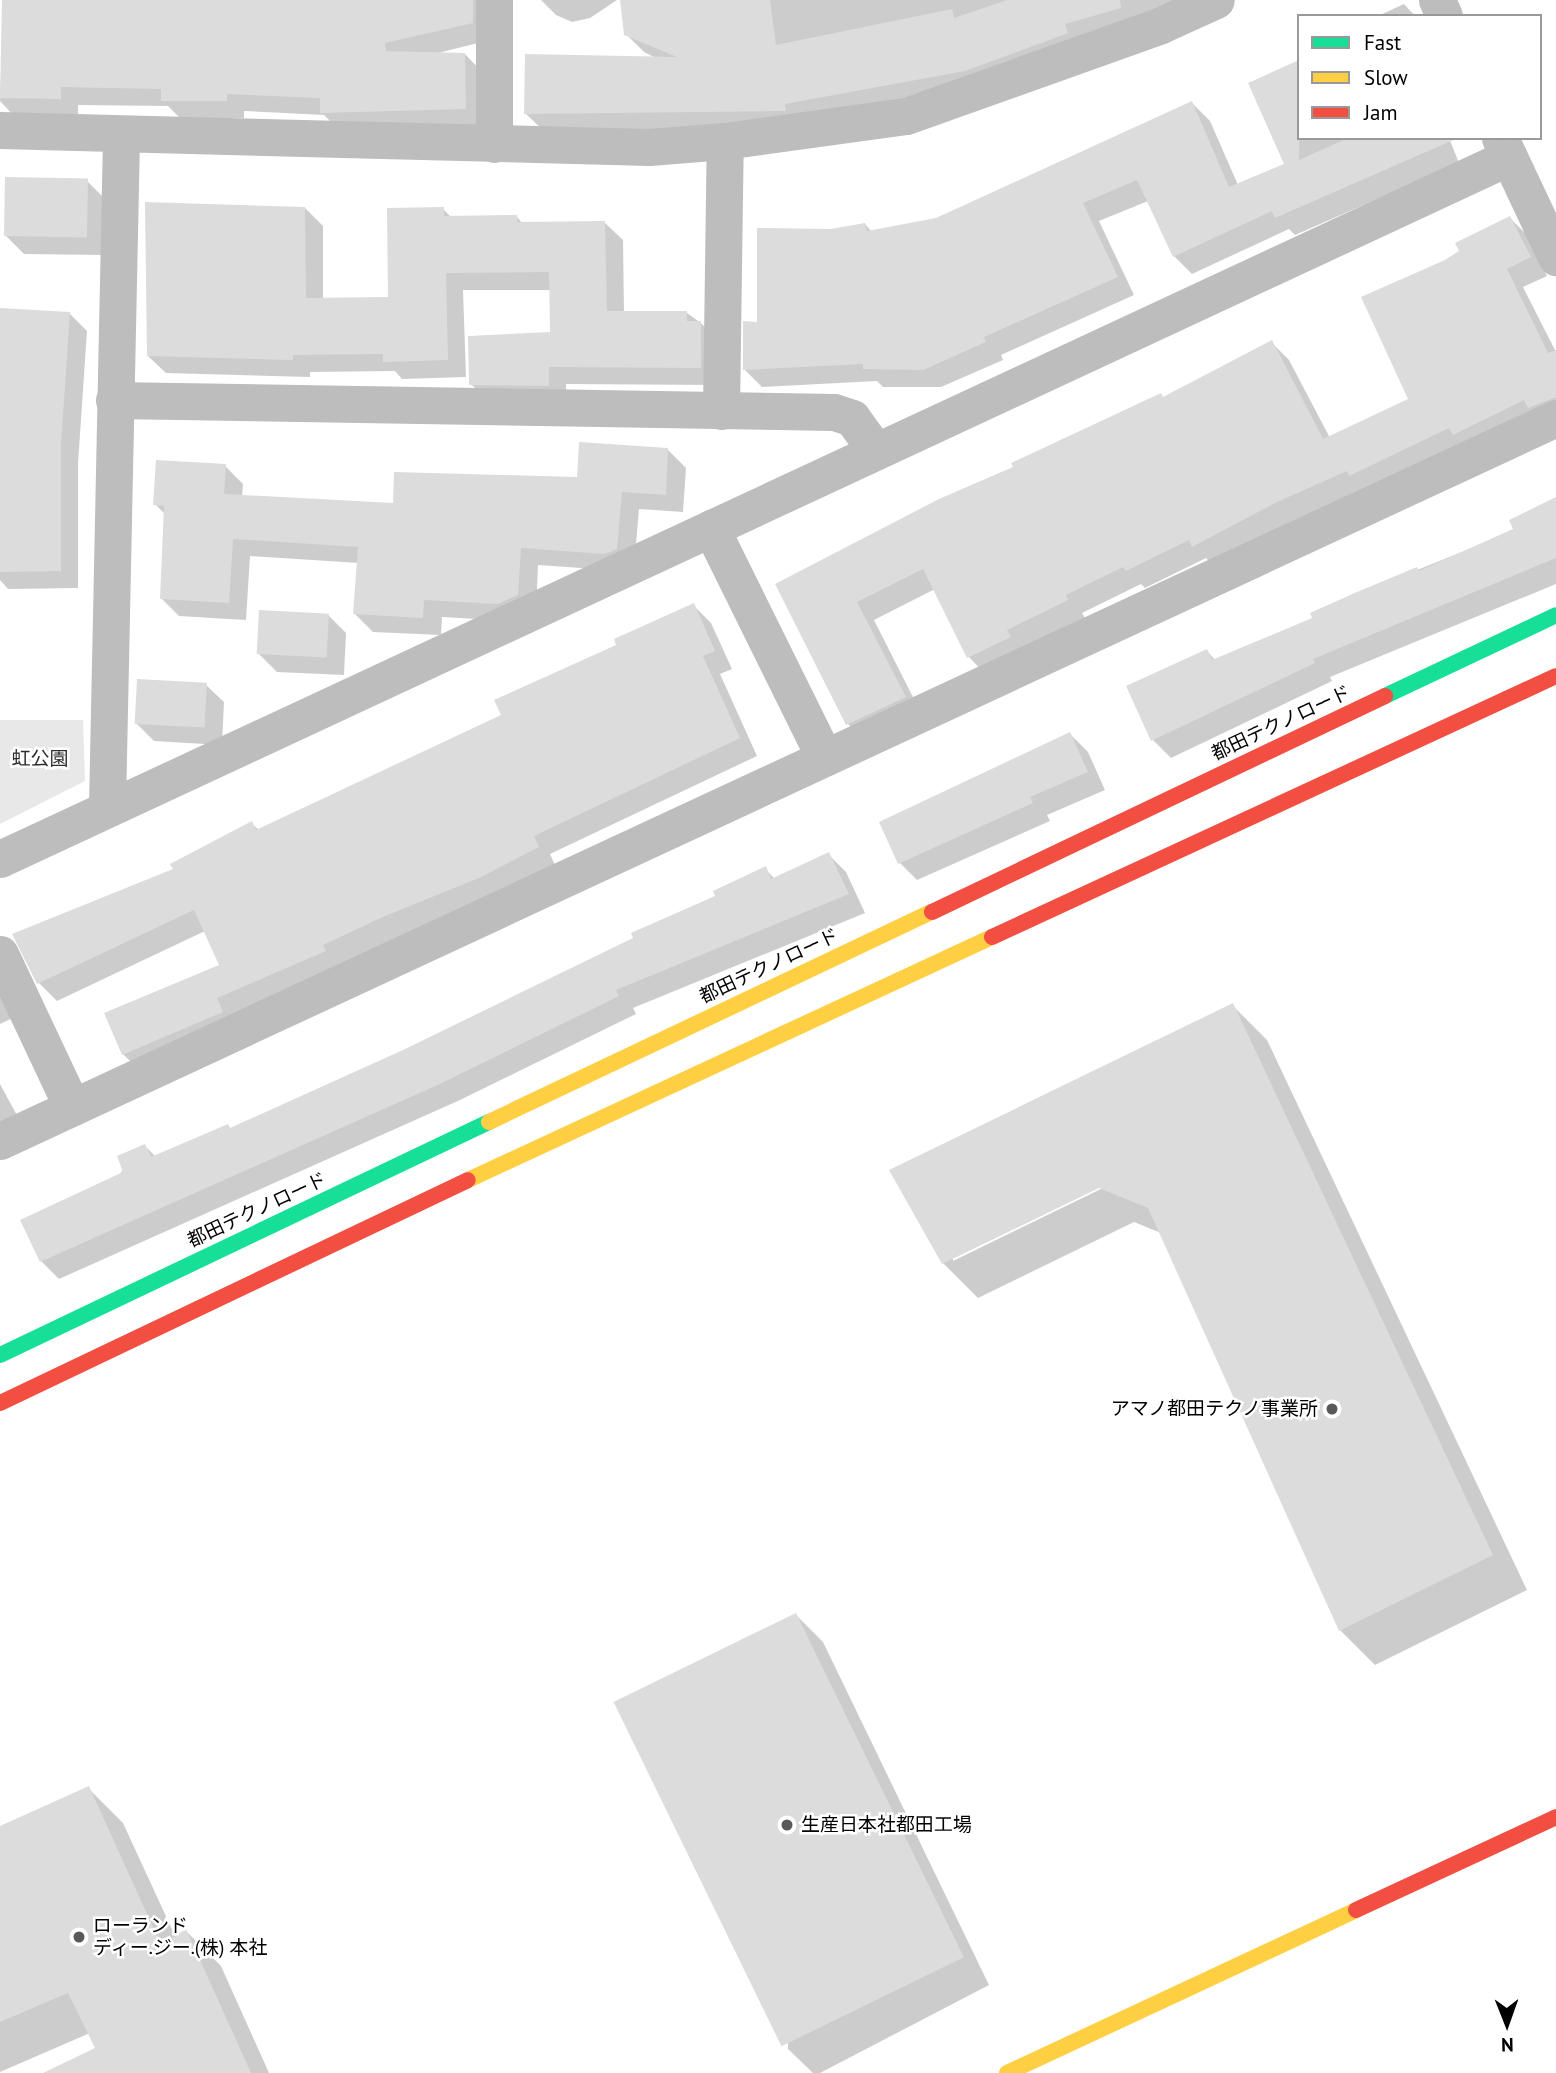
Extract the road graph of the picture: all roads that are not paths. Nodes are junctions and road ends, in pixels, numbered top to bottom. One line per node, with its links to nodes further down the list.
1 (494, 0): 6 (street)
2 (1216, 0): 5 (street)
3 (0, 130): 4 (street)
4 (121, 135): 6 (street); 9 (street)
5 (725, 141): 6 (street); 10 (street)
6 (494, 144)
7 (1505, 148): 8 (street); 12 (street)
8 (1556, 257)
9 (114, 400): 10 (street); 17 (street)
10 (721, 411): 12 (street)
11 (1556, 418): 16 (street)
12 (876, 451): 13 (street)
13 (711, 528): 16 (street); 17 (street)
14 (1556, 615): 22 (street, 都田テクノロード)
15 (1556, 676): 23 (street)
16 (823, 755): 20 (street)
17 (107, 806): 18 (street)
18 (0, 859)
19 (0, 954): 20 (street)
20 (72, 1107): 21 (street)
21 (0, 1141)
22 (0, 1355)
23 (0, 1403)
24 (1556, 1816): 25 (street)
25 (1007, 2073)

